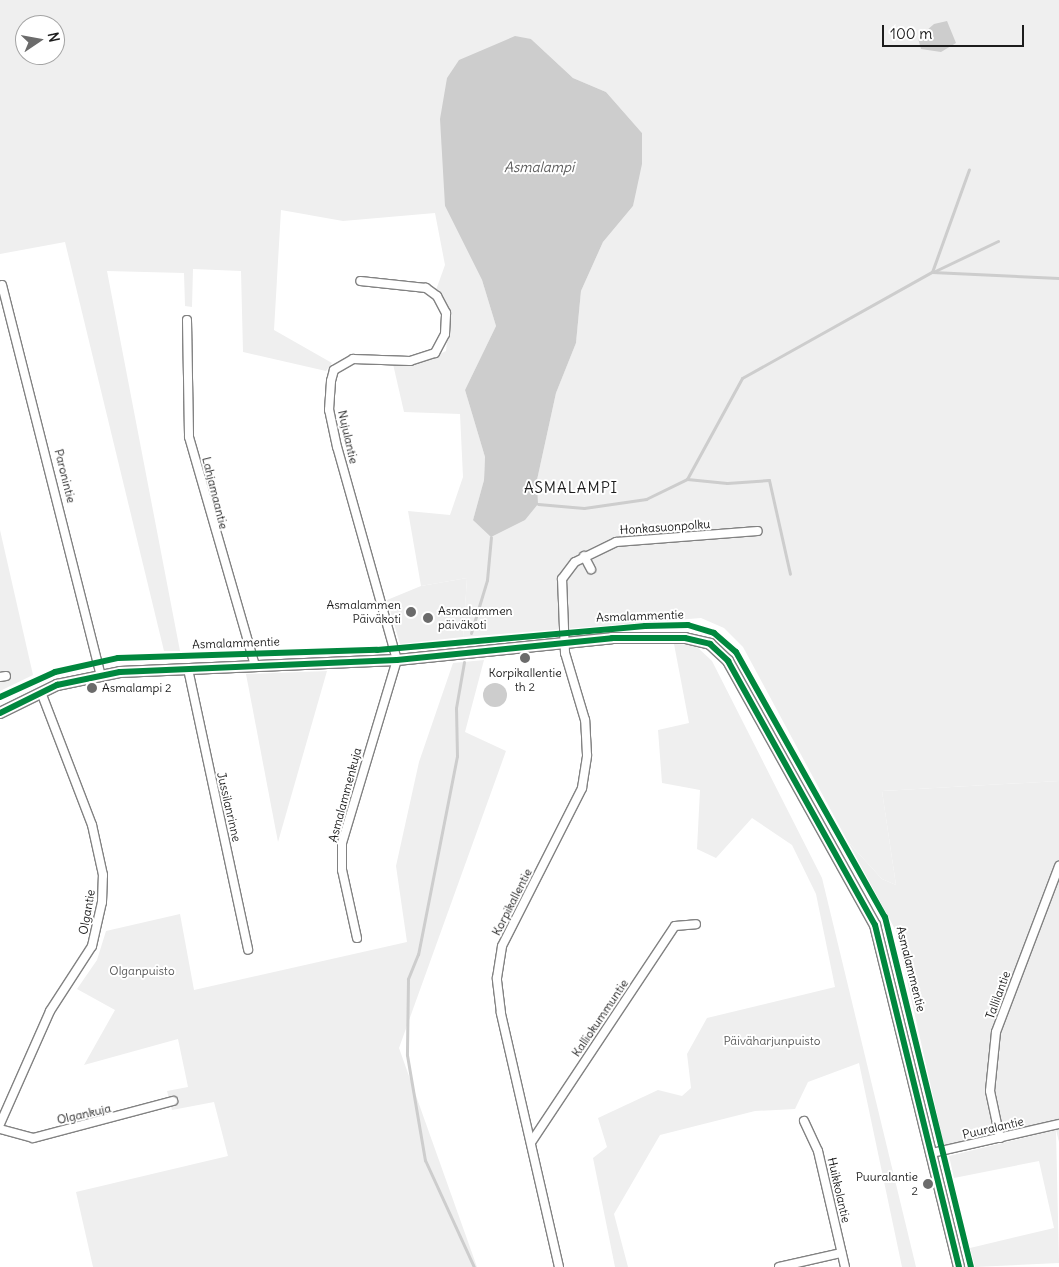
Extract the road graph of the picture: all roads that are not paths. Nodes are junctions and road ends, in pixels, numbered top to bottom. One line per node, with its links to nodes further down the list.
1 (360, 281): 8 (street, Nujulantie)
2 (2, 285): 11 (street, Paronintie)
3 (187, 320): 9 (street, Lahjamaantie)
4 (758, 531): 5 (street, Honkasuonpolku)
5 (584, 556): 6 (street); 7 (street, Honkasuonpolku)
6 (591, 569)
7 (564, 644): 8 (street, Asmalammentie); 24 (street, Korpikallentie); 25 (street, Asmalammentie)
8 (397, 660): 9 (street, Asmalammentie); 16 (street, Asmalammenkuja)
9 (255, 666): 10 (street, Asmalammentie)
10 (188, 669): 11 (street, Asmalammentie); 17 (street, Jussilanrinne)
11 (101, 675): 12 (street, Asmalammentie)
12 (41, 692): 13 (street, Asmalammentie); 20 (street, Olgantie)
13 (0, 713)
14 (1059, 866): 23 (street, Tallilantie)
15 (696, 924): 24 (street, Kalliokummuntie)
16 (357, 938)
17 (248, 950)
18 (173, 1101): 22 (street, Olgankuja)
19 (804, 1121): 26 (street, Huikkolantie)
20 (0, 1124)
21 (1059, 1124): 23 (street, Puuralantie)
22 (0, 1129)
23 (1000, 1138): 25 (street, Puuralantie)
24 (532, 1141): 27 (street, Korpikallentie)
25 (932, 1153): 30 (street, Asmalammentie)
26 (841, 1252): 28 (street); 29 (street, Huikkolantie)
27 (559, 1267)
28 (779, 1267)
29 (845, 1267)
30 (959, 1267)

